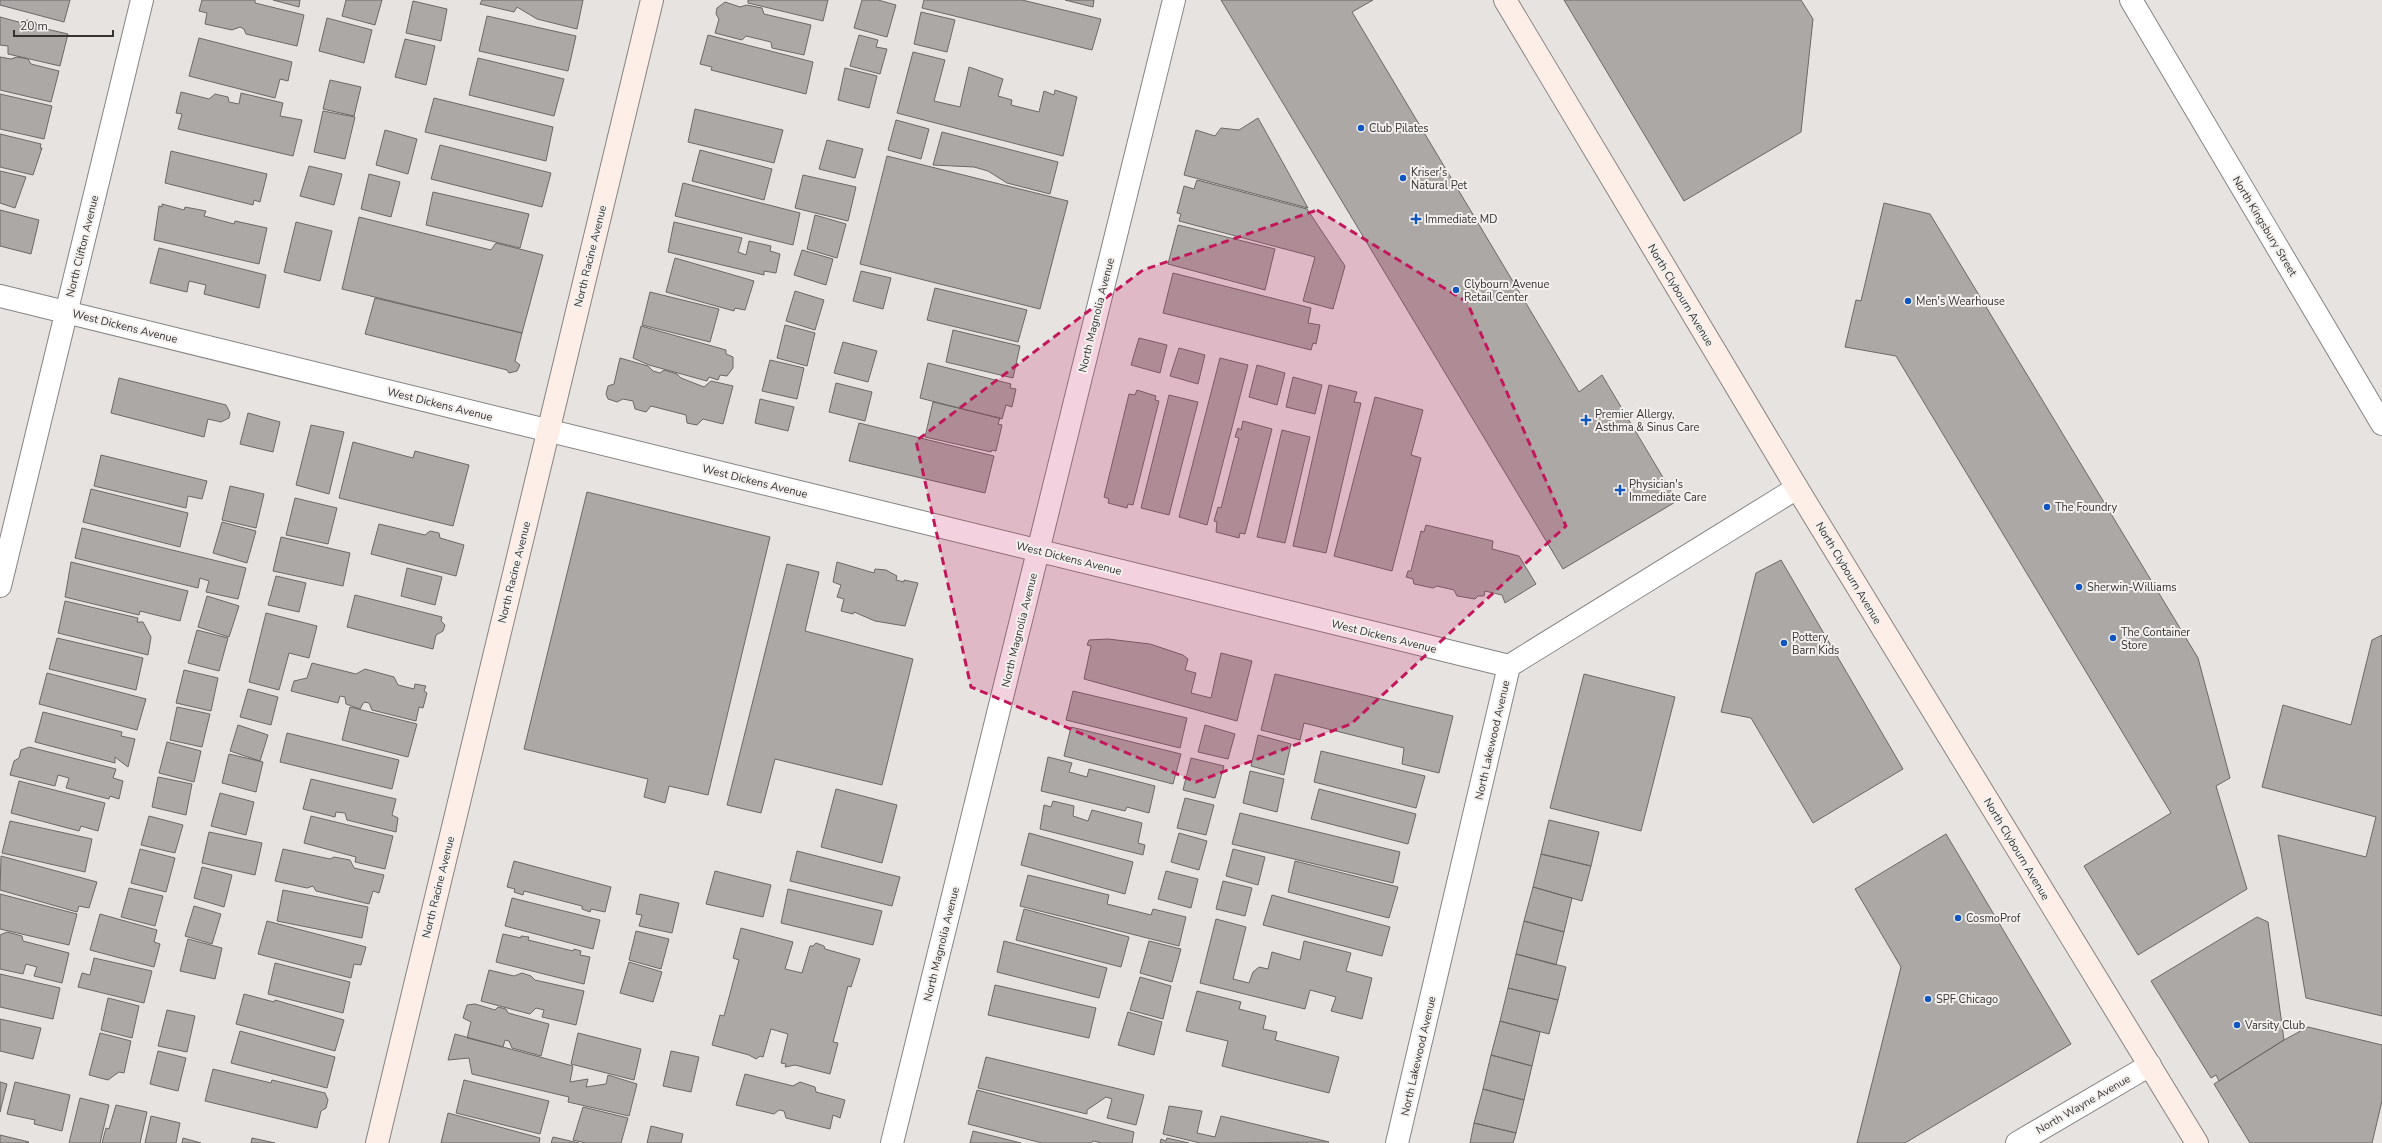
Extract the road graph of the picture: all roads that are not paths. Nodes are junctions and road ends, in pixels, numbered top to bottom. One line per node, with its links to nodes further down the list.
1 (142, 0): 7 (street, North Clifton Avenue)
2 (652, 0): 9 (main road, North Racine Avenue)
3 (1174, 0): 11 (street, North Magnolia Avenue)
4 (1505, 0): 10 (main road, North Clybourn Avenue)
5 (2131, 0): 8 (street, North Kingsbury Street)
6 (0, 296): 7 (street, West Dickens Avenue)
7 (66, 312): 9 (street, West Dickens Avenue); 12 (street, North Clifton Avenue)
8 (2382, 424)
9 (548, 430): 11 (street, West Dickens Avenue); 15 (main road, North Racine Avenue)
10 (1797, 488): 13 (street, North Lakewood Avenue); 14 (main road, North Clybourn Avenue)
11 (1038, 551): 13 (street, West Dickens Avenue); 16 (street, North Magnolia Avenue)
12 (0, 586)
13 (1510, 666): 17 (street, North Lakewood Avenue)
14 (2150, 1066): 18 (street, North Wayne Avenue); 19 (main road, North Clybourn Avenue)
15 (377, 1143)
16 (892, 1143)
17 (1397, 1143)
18 (2016, 1143)
19 (2197, 1143)

